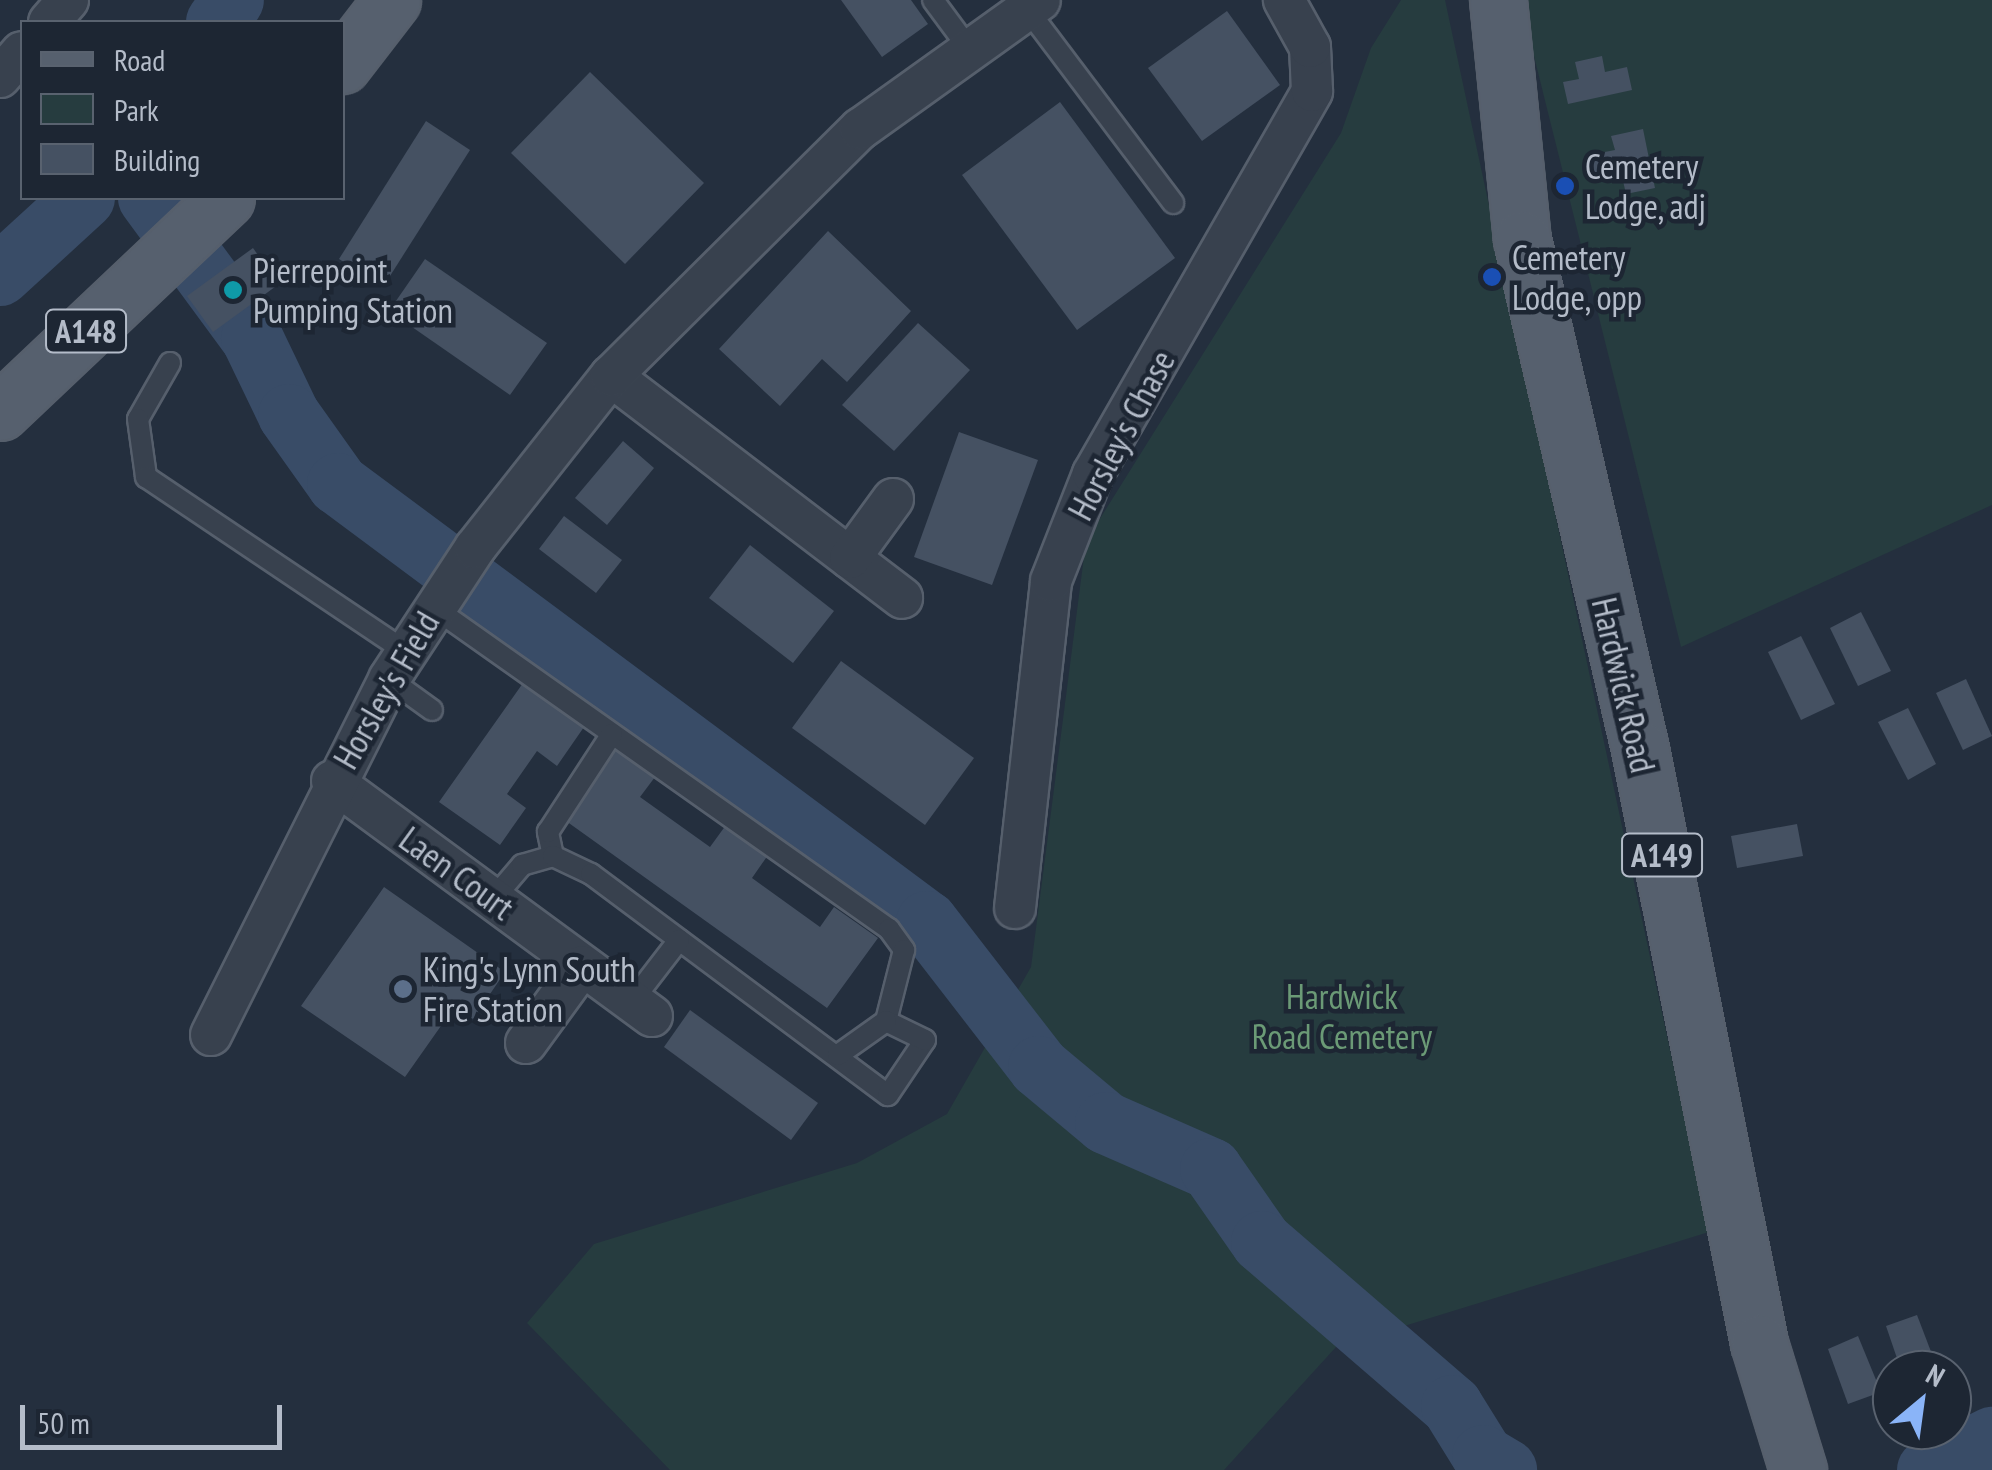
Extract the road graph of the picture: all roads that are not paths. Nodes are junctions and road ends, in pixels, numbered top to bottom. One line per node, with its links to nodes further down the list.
1 (68, 0): 8 (street)
2 (392, 0): 11 (main road)
3 (933, 0): 9 (lane)
4 (1284, 0): 29 (street, Horsley's Chase)
5 (1467, 0): 13 (main road, Hardwick Road / A149)
6 (1498, 0): 13 (main road, Hardwick Road / A149)
7 (1034, 4): 9 (street, Horsley's Field); 14 (lane)
8 (50, 20)
9 (970, 50): 17 (street, Horsley's Field)
10 (20, 54): 12 (street)
11 (345, 61)
12 (0, 77)
13 (1513, 133): 37 (main road, Hardwick Road / A149)
14 (1173, 202)
15 (202, 221): 18 (main road, A148)
16 (170, 363): 23 (lane)
17 (611, 376): 20 (street); 22 (street, Horsley's Field)
18 (0, 412)
19 (893, 499): 20 (street)
20 (850, 558): 21 (street)
21 (902, 598)
22 (437, 601): 23 (street, Horsley's Field); 25 (lane)
23 (398, 666): 24 (lane); 26 (street, Horsley's Field)
24 (432, 710)
25 (612, 734): 27 (lane); 33 (lane)
26 (332, 782): 28 (street, Laen Court); 34 (street, Horsley's Field)
27 (553, 856): 28 (lane); 30 (lane)
28 (493, 899): 31 (street, Laen Court)
29 (1015, 908)
30 (679, 940): 32 (lane); 36 (lane)
31 (582, 966): 32 (street, Laen Court); 35 (street)
32 (642, 1008)
33 (886, 1022): 36 (lane); 36 (lane)
34 (211, 1034)
35 (526, 1043)
36 (838, 1055)
37 (1798, 1470)

